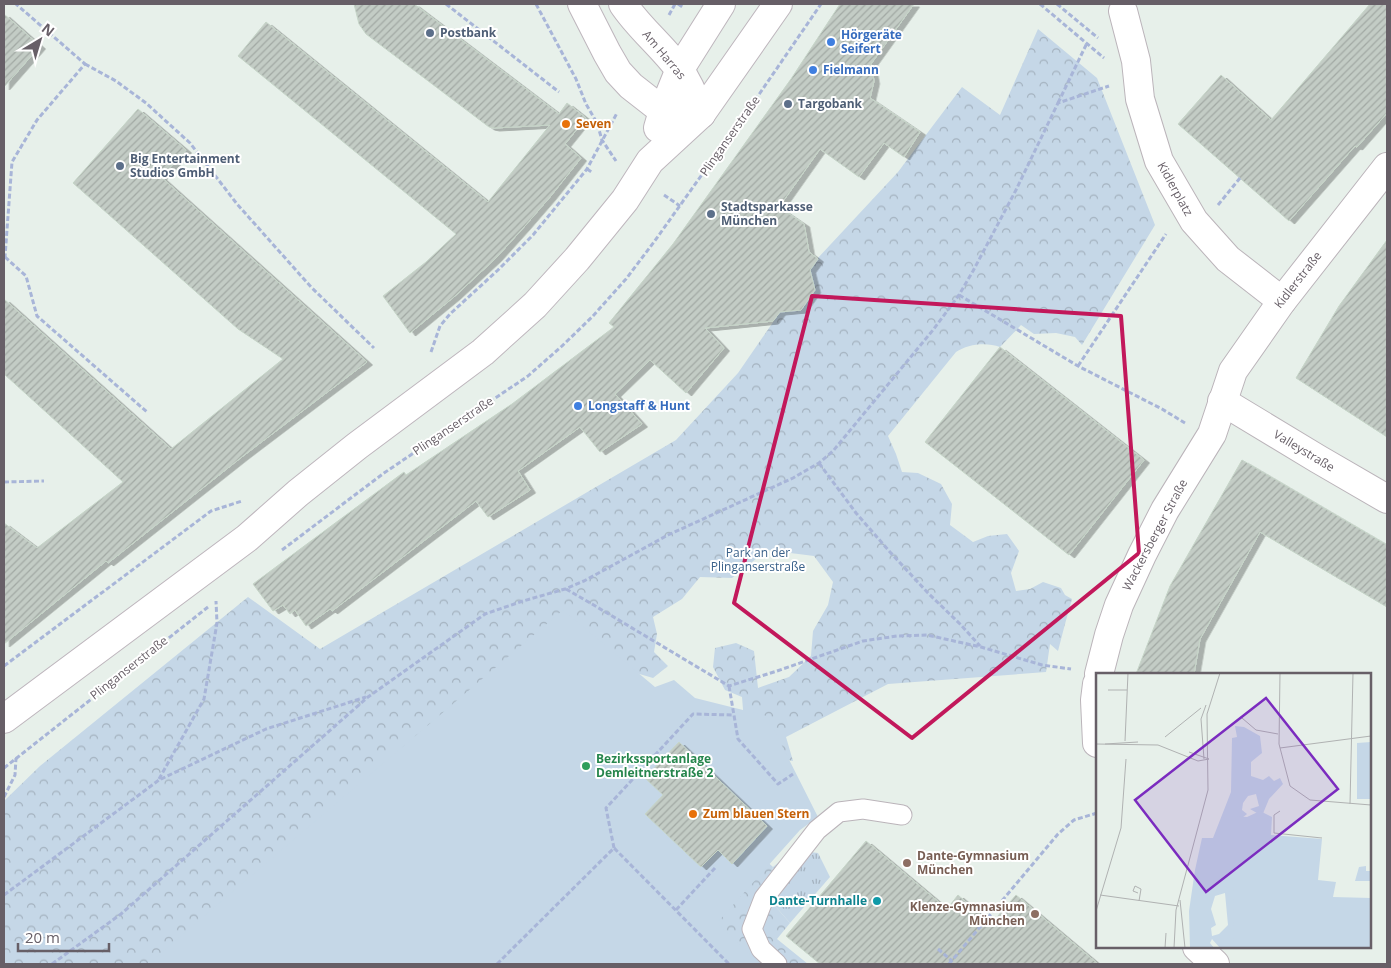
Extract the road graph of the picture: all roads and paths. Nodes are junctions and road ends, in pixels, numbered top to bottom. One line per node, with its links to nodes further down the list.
1 (16, 4): 17 (path)
2 (446, 4): 21 (path)
3 (536, 4): 25 (path)
4 (582, 4): 20 (main road)
5 (623, 4): 13 (main road, Am Harras)
6 (675, 4): 13 (path)
7 (721, 4): 18 (main road)
8 (778, 4): 24 (main road)
9 (821, 4): 45 (path, Plinganserstraße)
10 (1040, 4): 14 (path)
11 (1057, 4): 15 (path)
12 (1124, 11): 19 (main road, Kidlerplatz)
13 (655, 40): 18 (main road, Am Harras)
14 (1087, 43): 16 (path); 22 (path)
15 (1104, 43)
16 (1110, 63)
17 (85, 64): 31 (path); 34 (path)
18 (680, 69): 23 (main road); 24 (main road, Am Harras)
19 (1138, 76): 22 (path); 30 (main road, Kidlerplatz)
20 (631, 86): 23 (main road); 25 (path)
21 (559, 92)
22 (1058, 103): 32 (path)
23 (663, 111): 24 (main road); 26 (main road)
24 (701, 114): 26 (main road)
25 (602, 140): 28 (path)
26 (650, 161): 55 (main road)
27 (1387, 166): 33 (main road, Kidlerstraße)
28 (587, 169): 29 (path); 35 (path)
29 (593, 173)
30 (1185, 205): 33 (main road, Kidlerplatz); 36 (path)
31 (5, 257): 38 (path)
32 (958, 295): 36 (path); 40 (path)
33 (1282, 301): 37 (main road, Kidlerstraße)
34 (374, 348)
35 (430, 354)
36 (1078, 366): 39 (path)
37 (1222, 401): 39 (main road, Wackersberger Straße); 43 (main road, Valleystraße)
38 (146, 412)
39 (1209, 438): 49 (main road, Wackersberger Straße)
40 (819, 463): 46 (path); 47 (path)
41 (44, 481): 42 (path)
42 (4, 482)
43 (1387, 499)
44 (211, 510): 48 (path)
45 (277, 554)
46 (565, 589): 51 (path); 53 (path)
47 (981, 647): 50 (path); 51 (path)
48 (4, 666)
49 (1099, 673)
50 (1096, 677)
51 (729, 686): 54 (path)
52 (1096, 692): 56 (main road, Wackersberger Straße)
53 (368, 697): 60 (path); 71 (path)
54 (734, 715): 59 (path); 64 (path)
55 (4, 719)
56 (1096, 722)
57 (16, 758): 58 (path, Plinganserstraße); 60 (path, Plinganserstraße); 61 (path)
58 (4, 768)
59 (793, 774)
60 (159, 780): 66 (path)
61 (4, 796)
62 (1096, 813): 70 (path)
63 (902, 815): 74 (lane)
64 (614, 848): 67 (path); 72 (path)
65 (715, 868): 67 (path)
66 (4, 895)
67 (676, 910): 73 (path)
68 (1198, 948): 75 (main road)
69 (938, 949): 70 (path)
70 (951, 963)
71 (52, 964)
72 (497, 964)
73 (729, 964)
74 (777, 964)
75 (1215, 964)

